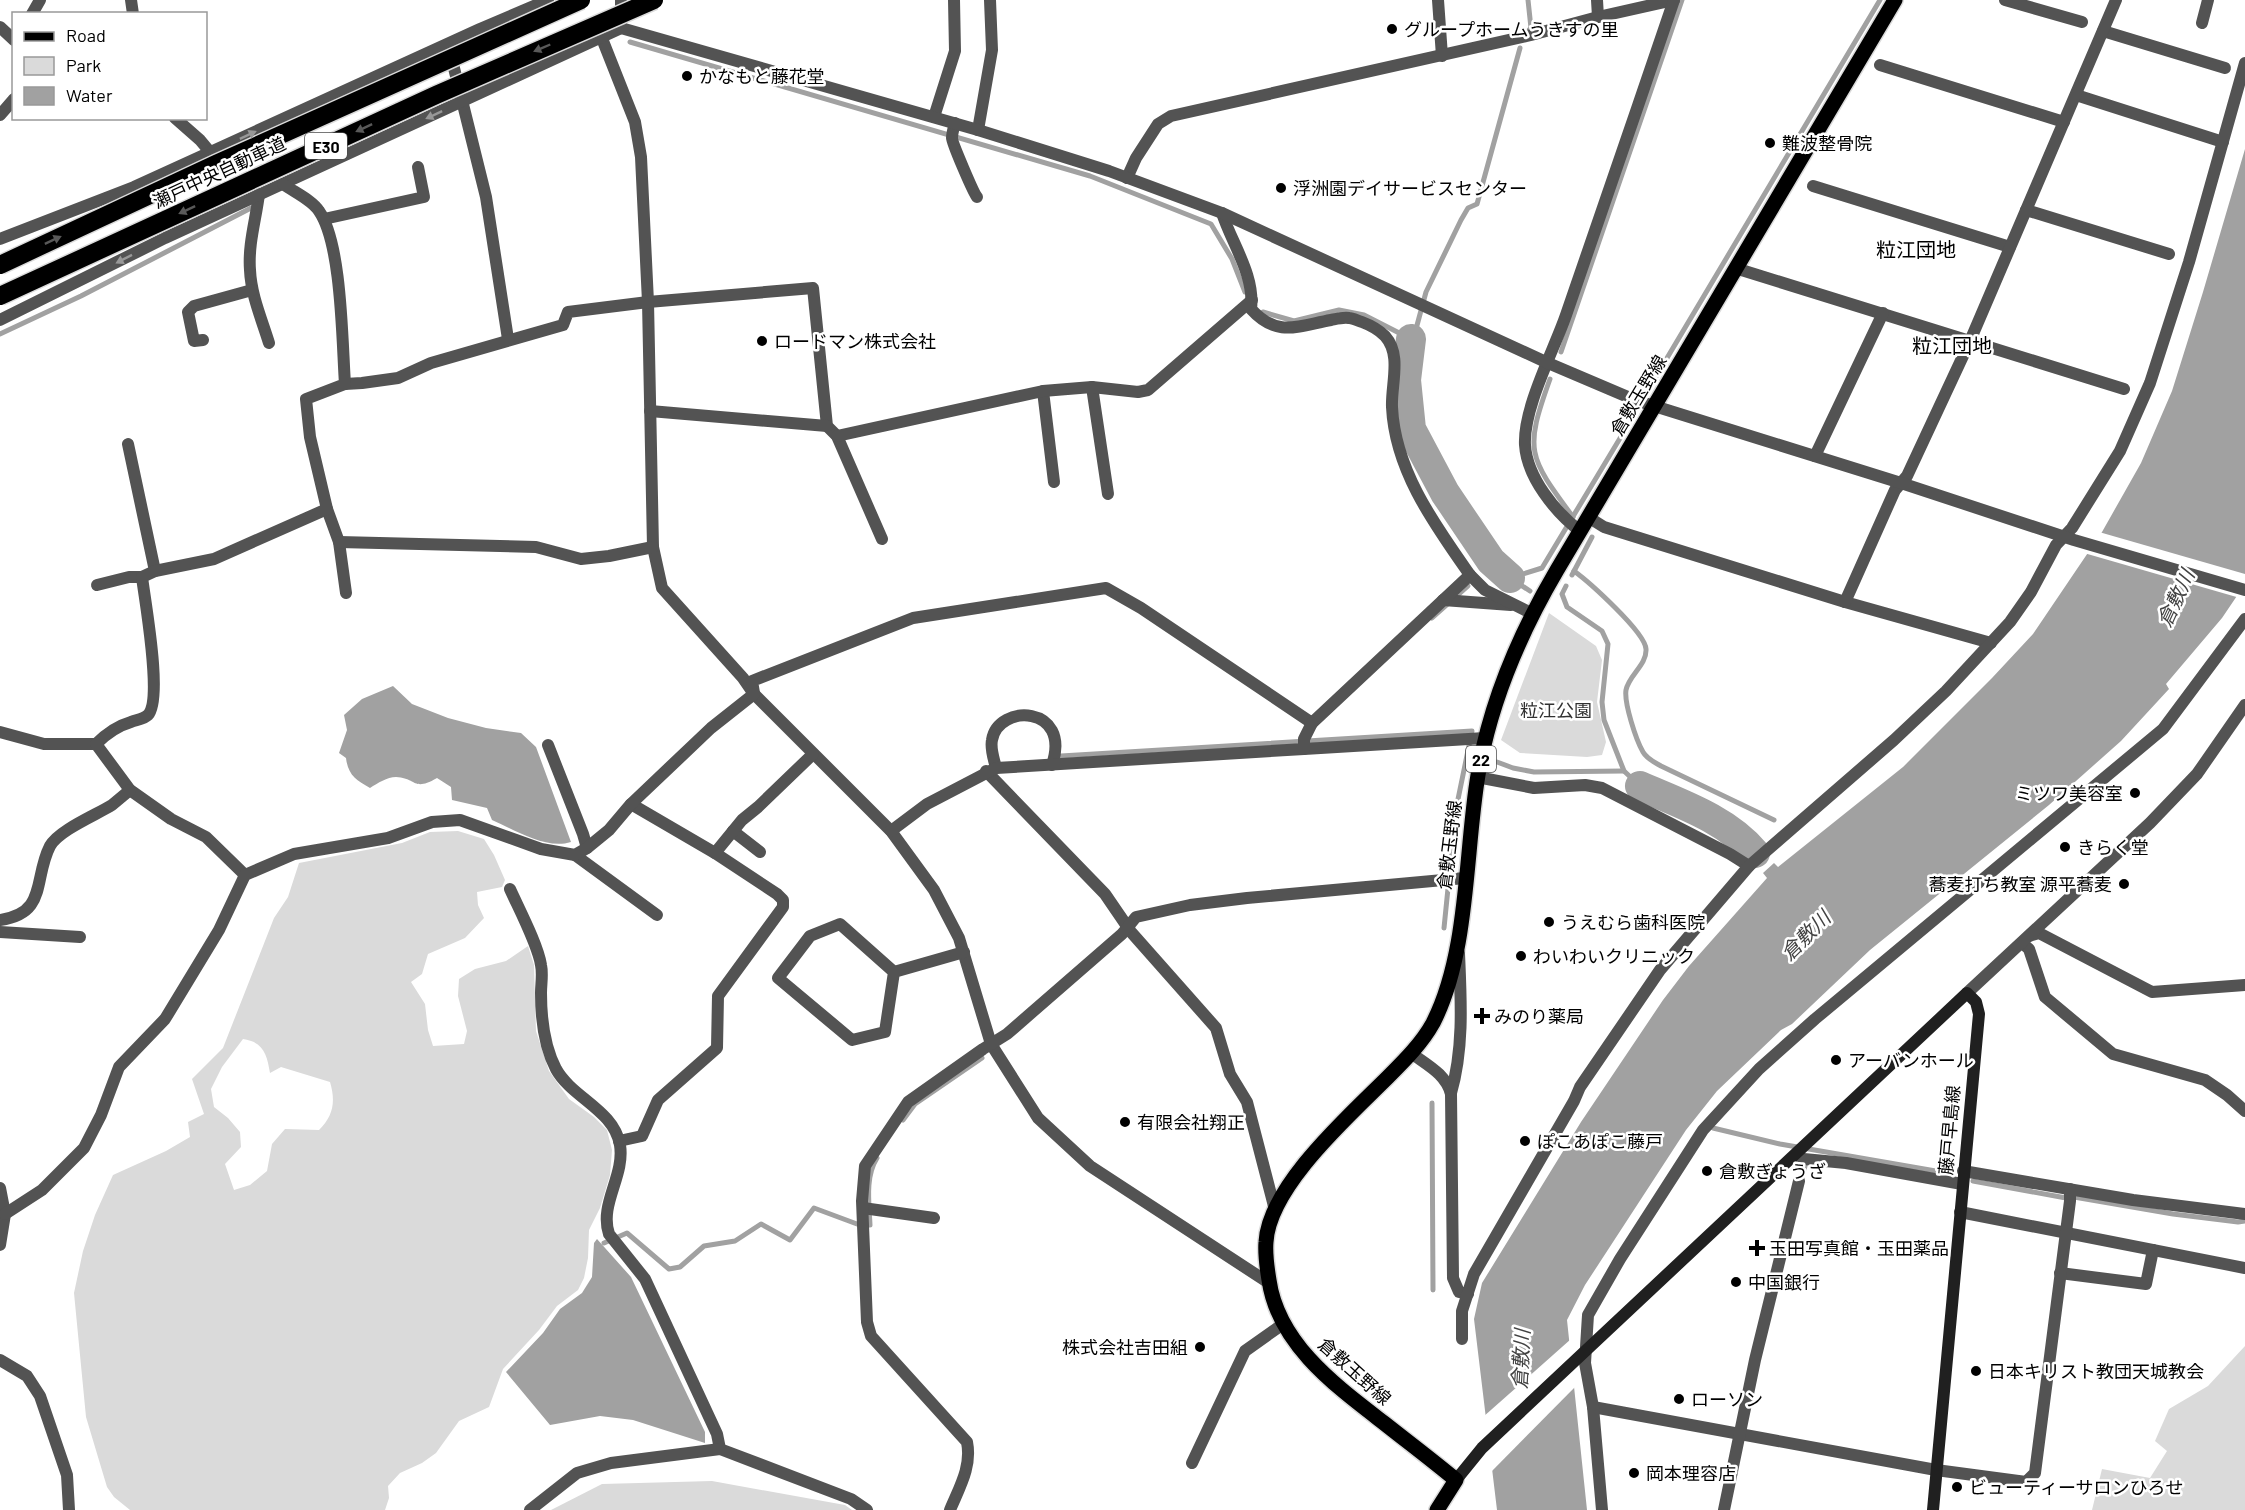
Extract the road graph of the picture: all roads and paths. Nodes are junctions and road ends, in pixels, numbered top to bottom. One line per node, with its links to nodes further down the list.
1 (581, 0): 52 (highway, 瀬戸中央自動車道 / E30, one-way to 1, bridge)
2 (621, 0): 20 (street)
3 (654, 0): 55 (highway, 瀬戸中央自動車道 / E30, one-way to 55, bridge)
4 (954, 0): 33 (street)
5 (990, 0): 36 (street)
6 (1438, 0): 25 (street)
7 (1597, 0): 16 (street)
8 (1674, 0): 16 (street); 64 (street)
9 (1895, 0): 53 (main road, 倉敷玉野線 / 22)
10 (2006, 0): 15 (street)
11 (2056, 0): 15 (street)
12 (2116, 0): 21 (street)
13 (2208, 0): 18 (street)
14 (539, 2): 24 (street)
15 (2052, 14): 17 (street)
16 (1598, 17): 25 (street)
17 (2082, 22)
18 (2202, 23)
19 (0, 27): 23 (street)
20 (621, 28): 22 (street); 33 (street)
21 (2103, 31): 28 (street); 29 (street)
22 (601, 36): 31 (street); 57 (street)
23 (12, 39)
24 (448, 44): 31 (street); 39 (street, one-way to 24)
25 (1442, 56): 41 (street)
26 (2245, 63): 38 (street)
27 (1880, 65): 35 (street)
28 (2225, 68)
29 (2076, 95): 35 (street); 38 (street)
30 (12, 101): 32 (street)
31 (463, 102): 42 (street, one-way to 42); 60 (street)
32 (0, 115)
33 (934, 117): 37 (street)
34 (177, 120): 39 (street)
35 (2064, 122): 46 (street)
36 (978, 129): 37 (street); 41 (street)
37 (953, 131): 45 (street)
38 (2223, 142): 80 (street)
39 (210, 152): 49 (street)
40 (418, 166): 48 (street)
41 (1127, 178): 47 (street)
42 (283, 184): 44 (street); 48 (street)
43 (1813, 186): 50 (street)
44 (259, 194): 54 (street); 59 (street, one-way to 59)
45 (977, 197)
46 (2026, 210): 50 (street); 51 (street)
47 (1222, 213): 56 (street); 64 (street)
48 (324, 219): 65 (street)
49 (0, 238)
50 (2010, 248): 62 (street)
51 (2169, 254)
52 (0, 265)
53 (1736, 268): 58 (street); 69 (main road, 倉敷玉野線 / 22)
54 (252, 290): 61 (street); 63 (street)
55 (0, 296)
56 (1252, 300): 66 (street); 85 (street)
57 (648, 302): 60 (street); 70 (street); 71 (street)
58 (1883, 313): 62 (street); 74 (street)
59 (0, 320)
60 (508, 339): 65 (street)
61 (203, 340)
62 (1970, 340): 67 (street); 76 (street)
63 (269, 344)
64 (1548, 363): 69 (street); 79 (street)
65 (345, 384): 78 (street)
66 (1092, 387): 68 (street); 77 (street)
67 (2124, 389)
68 (1042, 391): 72 (street); 75 (street)
69 (1654, 406): 74 (street); 79 (main road, 倉敷玉野線 / 22)
70 (650, 411): 71 (street); 83 (street)
71 (827, 426): 72 (street)
72 (837, 436): 81 (street)
73 (128, 444): 84 (street)
74 (1815, 456): 76 (street)
75 (1054, 482)
76 (1901, 483): 80 (street); 91 (street)
77 (1108, 494)
78 (327, 509): 82 (street); 84 (street)
79 (1576, 523): 91 (street); 93 (main road, 倉敷玉野線 / 22)
80 (2069, 538): 88 (street); 95 (street)
81 (882, 539)
82 (339, 542): 83 (street); 89 (street)
83 (653, 547): 96 (street)
84 (155, 571): 86 (street)
85 (1470, 575): 90 (street); 92 (street)
86 (142, 578): 87 (street); 101 (street)
87 (97, 585)
88 (2245, 590)
89 (346, 593)
90 (1448, 602): 92 (street); 98 (street)
91 (1845, 602): 95 (street)
92 (1515, 605): 93 (street)
93 (1533, 614): 100 (main road, 倉敷玉野線 / 22)
94 (2245, 619): 156 (street)
95 (1991, 643): 116 (street)
96 (754, 694): 98 (street); 104 (street); 109 (street)
97 (2245, 705): 126 (street)
98 (1312, 723): 102 (street)
99 (0, 732): 101 (street)
100 (1475, 738): 102 (street); 107 (main road, 倉敷玉野線 / 22)
101 (96, 744): 108 (street)
102 (1304, 744): 105 (street)
103 (548, 745): 112 (street)
104 (813, 754): 110 (street); 111 (street)
105 (1052, 765): 106 (street); 106 (street)
106 (991, 769): 111 (street); 122 (street)
107 (1478, 777): 116 (street); 118 (main road, 倉敷玉野線 / 22)
108 (130, 790): 117 (street); 121 (street)
109 (631, 804): 112 (street); 114 (street)
110 (733, 831): 113 (street); 114 (street)
111 (891, 831): 127 (street)
112 (587, 848): 115 (street)
113 (760, 852)
114 (715, 853): 135 (street)
115 (575, 855): 117 (street); 120 (street)
116 (1749, 866): 153 (street)
117 (245, 874): 144 (street)
118 (1455, 879): 122 (street); 124 (main road, 倉敷玉野線 / 22)
119 (510, 889): 135 (street)
120 (657, 915)
121 (0, 920)
122 (1127, 927): 131 (street); 142 (street)
123 (0, 932): 125 (street)
124 (1459, 934): 132 (main road, 倉敷玉野線 / 22); 133 (street)
125 (80, 937)
126 (2025, 939): 129 (street); 130 (street); 134 (street)
127 (964, 952): 128 (street); 131 (street)
128 (894, 972): 128 (street)
129 (2245, 985)
130 (1967, 993): 136 (main road); 137 (main road, 藤戸早島線)
131 (991, 1044): 141 (street); 152 (street)
132 (1411, 1053): 133 (street); 142 (main road, 倉敷玉野線 / 22)
133 (1451, 1094): 153 (street)
134 (2245, 1111)
135 (619, 1141): 160 (street)
136 (1796, 1156): 137 (street); 156 (main road)
137 (1963, 1178): 140 (street); 143 (main road, 藤戸早島線)
138 (1799, 1181): 159 (street)
139 (0, 1188): 144 (street)
140 (2070, 1194): 145 (street); 147 (street)
141 (867, 1209): 146 (street); 167 (street)
142 (1275, 1210): 152 (main road, 倉敷玉野線 / 22)
143 (1960, 1212): 147 (street); 162 (main road, 藤戸早島線)
144 (5, 1214): 148 (street)
145 (2245, 1214)
146 (934, 1218)
147 (2065, 1232): 149 (street); 151 (street)
148 (0, 1245)
149 (2153, 1250): 150 (street); 151 (street)
150 (2245, 1268)
151 (2060, 1273): 162 (street)
152 (1269, 1283): 154 (main road, 倉敷玉野線 / 22)
153 (1468, 1294): 155 (street)
154 (1283, 1324): 161 (street); 163 (main road, 倉敷玉野線 / 22)
155 (1462, 1339)
156 (1582, 1354): 158 (street); 163 (main road)
157 (0, 1359): 164 (street)
158 (1593, 1407): 159 (street); 169 (street)
159 (1740, 1434): 162 (street); 170 (street)
160 (720, 1449): 165 (street); 166 (street)
161 (1192, 1463)
162 (1936, 1470): 171 (main road, 藤戸早島線)
163 (1456, 1480): 168 (main road)
164 (69, 1510)
165 (530, 1510)
166 (867, 1510)
167 (950, 1510)
168 (1437, 1510)
169 (1602, 1510)
170 (1724, 1510)
171 (1933, 1510)

